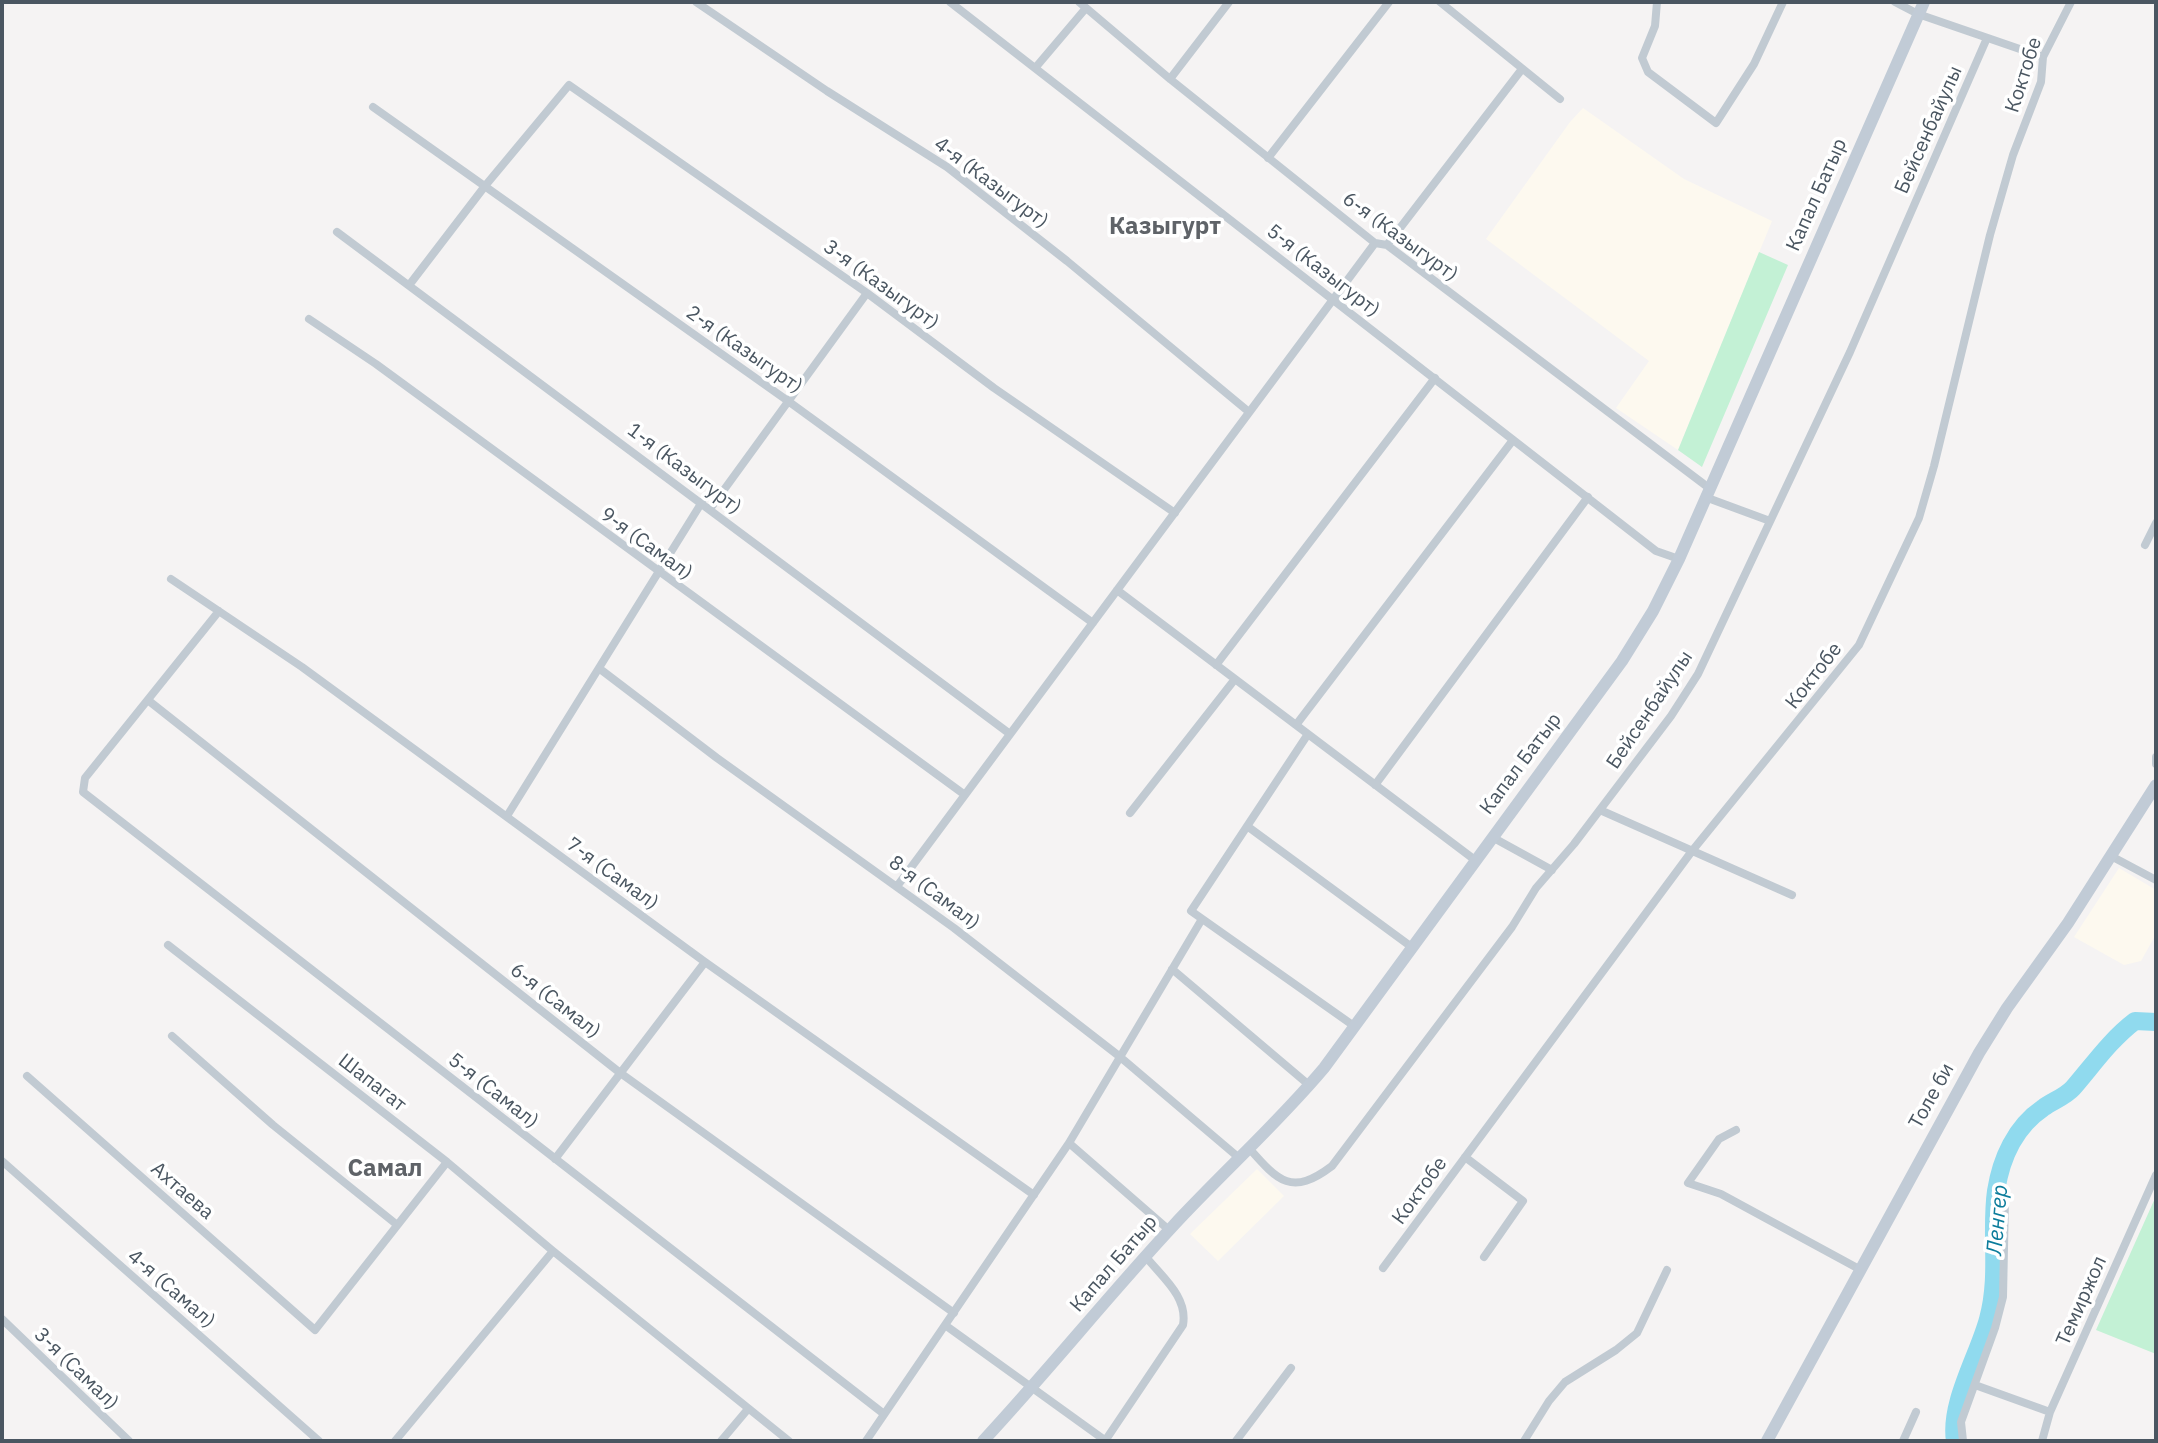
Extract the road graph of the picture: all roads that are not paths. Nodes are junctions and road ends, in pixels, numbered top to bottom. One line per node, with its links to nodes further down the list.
1 (696, 2): 30 (street, 4-я (Казыгурт))
2 (950, 2): 14 (street, 5-я (Казыгурт))
3 (1229, 2): 16 (street)
4 (1389, 2): 19 (street)
5 (1440, 2): 15 (street)
6 (1657, 2): 7 (street)
7 (1783, 2)
8 (1895, 2): 11 (street)
9 (2071, 2): 13 (street, Коктобе)
10 (1083, 5): 14 (street); 16 (street, 6-я (Казыгурт))
11 (1921, 8): 12 (street); 32 (main road, Капал Батыр)
12 (1987, 38): 13 (street); 37 (street, Бейсенбайулы)
13 (2043, 57): 63 (street, Коктобе)
14 (1036, 67): 26 (street, 5-я (Казыгурт))
15 (1522, 69): 17 (street); 23 (street)
16 (1170, 79): 19 (street, 6-я (Казыгурт))
17 (1560, 99)
18 (373, 107): 20 (street, 2-я (Казыгурт))
19 (1268, 158): 22 (street, 6-я (Казыгурт))
20 (485, 186): 24 (street); 25 (street, 3-я (Казыгурт)); 29 (street, 2-я (Казыгурт))
21 (337, 232): 24 (street, 1-я (Казыгурт))
22 (1375, 243): 23 (street, 6-я (Казыгурт)); 26 (street)
23 (1387, 245): 32 (street, 6-я (Казыгурт))
24 (410, 284): 34 (street, 1-я (Казыгурт))
25 (867, 293): 29 (street); 36 (street, 3-я (Казыгурт))
26 (1333, 300): 28 (street, 5-я (Казыгурт)); 30 (street)
27 (309, 319): 41 (street, 9-я (Самал))
28 (1435, 378): 31 (street, 5-я (Казыгурт)); 46 (street)
29 (788, 401): 35 (street); 45 (street, 2-я (Казыгурт))
30 (1249, 412): 36 (street)
31 (1513, 440): 33 (street, 5-я (Казыгурт)); 50 (street)
32 (1707, 493): 37 (street, 6-я (Казыгурт)); 40 (main road, Капал Батыр)
33 (1588, 497): 40 (street, 5-я (Казыгурт)); 55 (street)
34 (702, 502): 35 (street, 1-я (Казыгурт)); 41 (street)
35 (710, 509): 51 (street, 1-я (Казыгурт))
36 (1175, 513): 43 (street)
37 (1770, 521): 58 (street, Бейсенбайулы)
38 (2156, 523): 39 (street)
39 (2145, 545)
40 (1679, 559): 62 (main road, Капал Батыр)
41 (658, 572): 47 (street); 57 (street, 9-я (Самал))
42 (171, 579): 44 (street, 7-я (Самал))
43 (1117, 590): 45 (street); 46 (street)
44 (219, 611): 49 (street); 60 (street, 7-я (Самал))
45 (1093, 623): 51 (street)
46 (1216, 665): 48 (street)
47 (600, 669): 60 (street); 68 (street, 8-я (Самал))
48 (1235, 679): 50 (street); 59 (street)
49 (149, 701): 78 (street, 6-я (Самал)); 86 (street, 5-я (Самал))
50 (1296, 725): 52 (street)
51 (1010, 734): 57 (street)
52 (1308, 734): 55 (street); 61 (street)
53 (2156, 757): 54 (street)
54 (2156, 764)
55 (1375, 785): 65 (street)
56 (2156, 785): 64 (main road, Толе би)
57 (965, 795): 68 (street)
58 (1600, 810): 63 (street); 66 (street, Бейсенбайулы)
59 (1130, 813)
60 (507, 816): 73 (street, 7-я (Самал))
61 (1247, 826): 70 (street); 72 (street)
62 (1492, 837): 65 (main road, Капал Батыр); 66 (street)
63 (1692, 851): 69 (street); 85 (street, Коктобе)
64 (2111, 856): 67 (street); 99 (main road, Толе би)
65 (1475, 860): 72 (main road, Капал Батыр)
66 (1552, 870): 83 (street, Бейсенбайулы)
67 (2156, 880)
68 (898, 885): 77 (street, 8-я (Самал))
69 (1792, 895)
70 (1202, 919): 74 (street); 75 (street)
71 (168, 945): 88 (street, Шапагат)
72 (1413, 948): 75 (main road, Капал Батыр)
73 (705, 962): 78 (street); 90 (street, 7-я (Самал))
74 (1172, 969): 77 (street); 80 (street)
75 (1354, 1026): 80 (main road, Капал Батыр)
76 (172, 1036): 92 (street)
77 (1119, 1056): 82 (street); 84 (street, 8-я (Самал))
78 (619, 1072): 86 (street); 100 (street, 6-я (Самал))
79 (27, 1076): 92 (street, Ахтаева)
80 (1309, 1085): 83 (main road, Капал Батыр)
81 (1736, 1130): 99 (street)
82 (1069, 1143): 90 (street); 93 (street)
83 (1248, 1147): 84 (main road, Капал Батыр)
84 (1238, 1157): 93 (main road, Капал Батыр)
85 (1465, 1157): 96 (street); 97 (street, Коктобе)
86 (555, 1159): 109 (street, 5-я (Самал))
87 (2, 1161): 111 (street, 4-я (Самал))
88 (447, 1162): 92 (street); 94 (street, Шапагат)
89 (2156, 1175): 108 (street, Темиржол)
90 (1034, 1195): 100 (street)
91 (2005, 1199): 104 (street)
92 (396, 1224)
93 (1169, 1230): 95 (main road, Капал Батыр)
94 (553, 1251): 106 (street, Шапагат); 112 (street)
95 (1146, 1257): 105 (main road, Капал Батыр); 117 (street)
96 (1484, 1257)
97 (1383, 1268)
98 (1667, 1270): 119 (street)
99 (1861, 1270): 120 (main road, Толе би)
100 (954, 1313): 102 (street)
101 (2, 1319): 110 (street, 3-я (Самал))
102 (945, 1325): 105 (street); 109 (street)
103 (1291, 1368): 118 (street)
104 (1975, 1385): 108 (street); 122 (street)
105 (1033, 1388): 116 (main road, Капал Батыр); 117 (street)
106 (748, 1409): 113 (street); 114 (street, Шапагат)
107 (1916, 1412): 121 (street)
108 (2050, 1412): 123 (street, Темиржол)
109 (884, 1414): 115 (street)
110 (129, 1441)
111 (319, 1441)
112 (395, 1441)
113 (721, 1441)
114 (789, 1441)
115 (866, 1441)
116 (983, 1441)
117 (1105, 1441)
118 (1236, 1441)
119 (1524, 1441)
120 (1767, 1441)
121 (1903, 1441)
122 (1963, 1441)
123 (2042, 1441)

